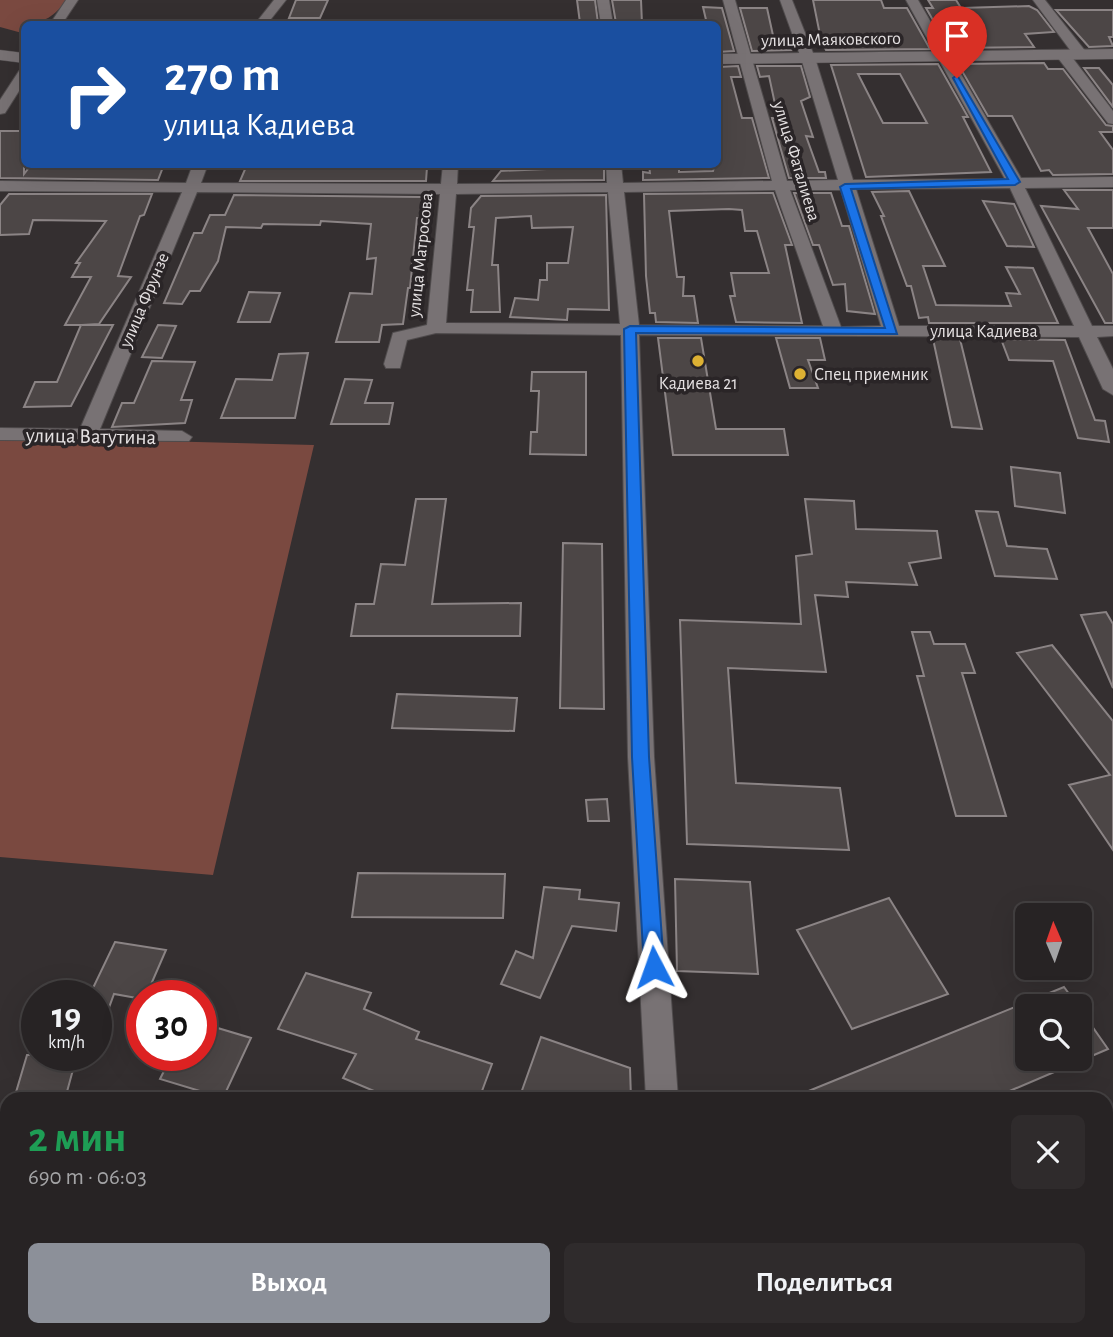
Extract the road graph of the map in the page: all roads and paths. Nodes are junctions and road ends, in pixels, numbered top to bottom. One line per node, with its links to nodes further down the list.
1 (72, 0): 8 (street)
2 (280, 0): 9 (street)
3 (603, 0): 10 (street)
4 (729, 0): 19 (street, улица Фаталиева)
5 (786, 0): 17 (street)
6 (912, 0): 15 (street)
7 (1039, 0): 14 (street)
8 (59, 21)
9 (262, 21)
10 (606, 21)
11 (1113, 54): 14 (street, улица Маяковского)
12 (0, 55): 16 (street)
13 (1063, 55): 14 (street, улица Маяковского); 15 (street, улица Маяковского); 22 (street)
14 (1081, 55)
15 (946, 57): 17 (street, улица Маяковского); 27 (street)
16 (21, 58)
17 (808, 58): 19 (street, улица Маяковского); 30 (street)
18 (721, 59): 19 (street, улица Маяковского)
19 (748, 59): 29 (street, улица Фаталиева)
20 (21, 78): 21 (street)
21 (0, 110)
22 (1113, 120)
23 (199, 168): 31 (street, улица Фрунзе)
24 (450, 168): 32 (street, улица Матросова)
25 (613, 176): 29 (street); 32 (street); 34 (street)
26 (1113, 181): 27 (street)
27 (1015, 182): 30 (street); 35 (street)
28 (0, 186): 31 (street)
29 (781, 186): 30 (street); 37 (street, улица Фаталиева)
30 (845, 187): 38 (street)
31 (191, 188): 32 (street); 42 (street, улица Фрунзе)
32 (447, 189): 33 (street, улица Матросова)
33 (436, 327): 34 (street, улица Кадиева); 39 (street, улица Матросова)
34 (630, 329): 37 (street, улица Кадиева); 44 (street)
35 (1083, 331): 36 (street, улица Кадиева); 38 (street, улица Кадиева); 40 (street)
36 (1113, 331)
37 (834, 332): 38 (street, улица Кадиева)
38 (892, 332)
39 (393, 364)
40 (1113, 389)
41 (0, 434): 42 (street, улица Ватутина)
42 (87, 436): 43 (street, улица Ватутина)
43 (182, 438)
44 (662, 1092)

